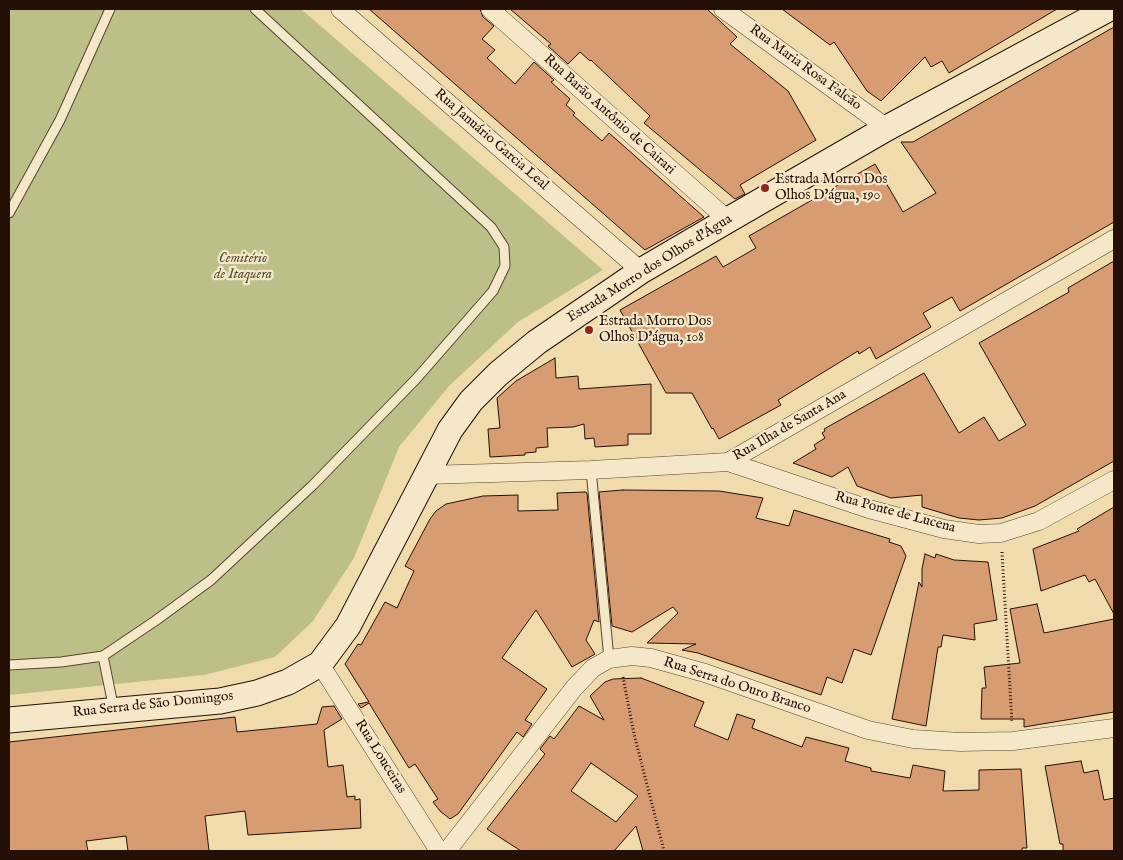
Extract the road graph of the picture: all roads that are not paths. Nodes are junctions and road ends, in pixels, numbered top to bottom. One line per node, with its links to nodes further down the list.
1 (110, 9): 8 (lane)
2 (255, 9): 16 (lane)
3 (340, 9): 11 (street, Rua Januário Garcia Leal)
4 (490, 9): 9 (street, Rua Barão Antônio de Cairari)
5 (723, 9): 7 (street, Rua Maria Rosa Falcão)
6 (1104, 10): 7 (main road, Estrada Morro dos Olhos d'Água)
7 (887, 128): 9 (main road, Estrada Morro dos Olhos d'Água)
8 (9, 213)
9 (728, 220): 11 (main road, Estrada Morro dos Olhos d'Água)
10 (1114, 239): 12 (street, Rua Ilha de Santa Ana)
11 (641, 271): 14 (main road, Estrada Morro dos Olhos d'Água)
12 (728, 462): 13 (street, Rua Ilha de Santa Ana); 15 (street, Rua Ponte de Lucena)
13 (591, 470): 14 (street, Rua Ilha de Santa Ana); 17 (lane)
14 (426, 475): 18 (main road, Estrada Morro dos Olhos d'Água)
15 (1114, 480)
16 (103, 656): 19 (lane); 20 (lane)
17 (614, 658): 22 (street, Rua Serra do Ouro Branco); 24 (street)
18 (320, 664): 20 (main road, Rua Serra de São Domingos); 23 (street, Rua Louceiras)
19 (9, 665)
20 (114, 710): 21 (main road, Rua Serra de São Domingos)
21 (9, 720)
22 (1114, 728)
23 (439, 851)
24 (447, 851)

